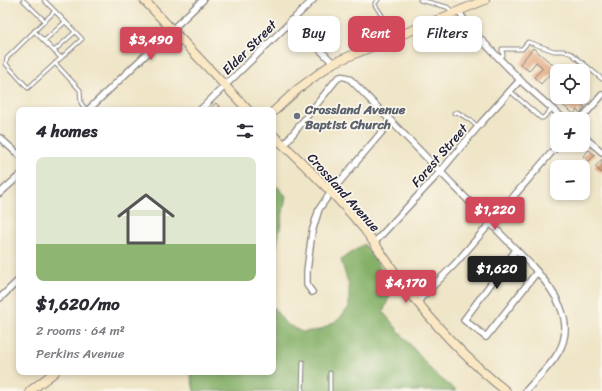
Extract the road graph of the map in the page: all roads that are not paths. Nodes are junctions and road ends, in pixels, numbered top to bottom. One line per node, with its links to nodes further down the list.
1 (23, 0): 13 (lane)
2 (44, 0): 9 (lane)
3 (144, 0): 16 (main road)
4 (203, 0): 16 (street)
5 (313, 0): 11 (street, Elder Street)
6 (378, 0): 12 (lane)
7 (420, 0): 10 (lane)
8 (485, 0): 10 (main road)
9 (55, 11): 13 (lane); 14 (lane)
10 (456, 13): 19 (main road); 25 (street)
11 (295, 16)
12 (382, 16)
13 (45, 21): 17 (lane)
14 (65, 22): 18 (lane); 20 (lane)
15 (288, 23): 30 (street, Elder Street)
16 (172, 29): 30 (main road); 34 (street)
17 (34, 31): 20 (lane); 26 (lane)
18 (75, 32): 21 (lane); 24 (lane)
19 (405, 34)
20 (44, 41): 21 (lane)
21 (54, 51): 24 (lane)
22 (322, 52): 27 (street)
23 (360, 52): 27 (main road)
24 (61, 58): 26 (lane)
25 (500, 59): 28 (lane); 29 (street)
26 (55, 63): 33 (lane)
27 (333, 63): 37 (main road)
28 (602, 79)
29 (520, 80): 31 (street, Forest Street); 38 (street)
30 (225, 87): 35 (street, Elder Street); 36 (main road)
31 (510, 91): 38 (lane); 43 (street, Forest Street)
32 (602, 95): 40 (street)
33 (84, 107)
34 (90, 107)
35 (203, 107)
36 (245, 107)
37 (276, 109)
38 (552, 109): 39 (street)
39 (556, 112)
40 (587, 112)
41 (454, 113): 43 (lane)
42 (391, 122): 47 (street); 51 (street); 53 (street)
43 (478, 127): 51 (street, Forest Street)
44 (0, 138): 50 (street)
45 (276, 138): 47 (main road, Crossland Avenue)
46 (590, 142): 49 (street)
47 (284, 145): 53 (main road, Crossland Avenue)
48 (552, 152): 55 (street)
49 (602, 152)
50 (16, 153)
51 (440, 172): 55 (street); 56 (street, Forest Street)
52 (16, 179): 54 (street)
53 (330, 192): 56 (main road, Crossland Avenue); 60 (street)
54 (0, 193)
55 (490, 224): 57 (street); 62 (street)
56 (374, 243): 62 (main road, Crossland Avenue)
57 (516, 250): 58 (street); 58 (street)
58 (537, 272): 70 (street)
59 (16, 283): 61 (street)
60 (312, 292)
61 (0, 298)
62 (417, 302): 69 (main road, Crossland Avenue)
63 (303, 362): 67 (lane)
64 (330, 373): 68 (lane)
65 (51, 375): 66 (main road)
66 (30, 391)
67 (302, 391)
68 (330, 391)
69 (506, 391)
70 (526, 391)

